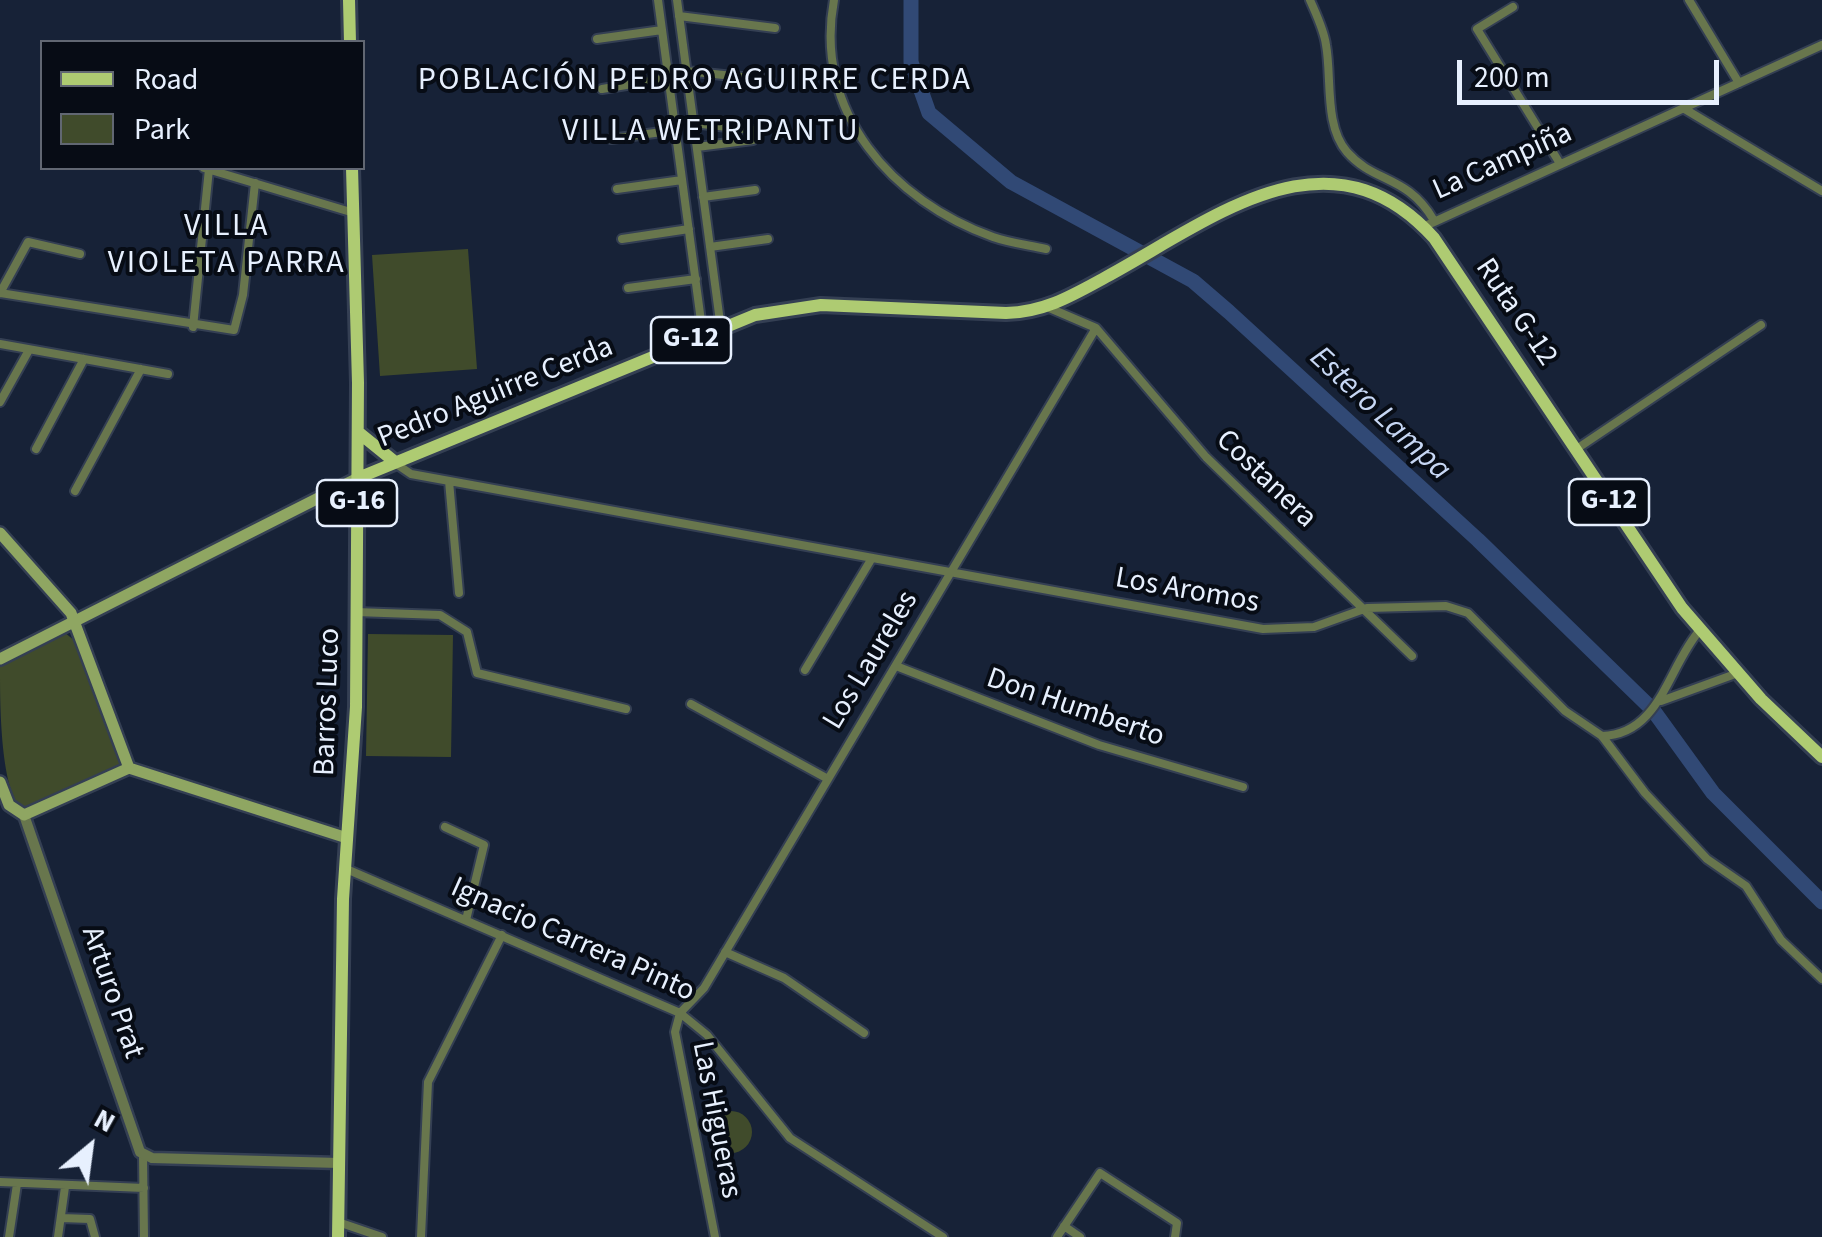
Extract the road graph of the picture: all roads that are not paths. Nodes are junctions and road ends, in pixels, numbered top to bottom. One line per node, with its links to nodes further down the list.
1 (349, 0): 12 (main road)
2 (658, 0): 10 (street)
3 (677, 0): 8 (street)
4 (834, 0): 42 (street)
5 (1310, 0): 37 (street)
6 (1688, 0): 17 (street)
7 (1513, 7): 26 (street)
8 (679, 16): 9 (street); 14 (street)
9 (776, 28)
10 (662, 30): 11 (street); 15 (street)
11 (597, 39)
12 (350, 40)
13 (1822, 46): 17 (street, La Campiña)
14 (686, 73): 15 (street); 16 (street); 19 (street)
15 (669, 79): 18 (street); 20 (street)
16 (770, 80)
17 (1738, 83): 21 (street, La Campiña)
18 (602, 90)
19 (689, 90): 20 (street); 22 (street)
20 (670, 92): 23 (street)
21 (1683, 108): 26 (street, La Campiña); 34 (street)
22 (693, 123): 25 (street); 25 (street)
23 (676, 130): 24 (street); 30 (street)
24 (611, 139)
25 (696, 147): 35 (street)
26 (1559, 162): 37 (street, La Campiña)
27 (206, 170): 50 (street)
28 (213, 170): 31 (street)
29 (352, 170): 36 (main road, Barros Luco / G-16)
30 (682, 180): 32 (street); 38 (street)
31 (255, 183): 36 (street); 50 (street)
32 (616, 189)
33 (756, 190): 35 (street)
34 (1822, 191)
35 (703, 197): 41 (street)
36 (354, 214): 60 (main road, Barros Luco / G-16)
37 (1428, 223): 48 (main road, Ruta G-12 / G-12); 62 (main road, Ruta G-12 / G-12)
38 (689, 229): 39 (street); 44 (street)
39 (622, 238)
40 (768, 239): 41 (street)
41 (710, 247): 45 (street)
42 (1046, 249)
43 (80, 254): 47 (street)
44 (696, 284): 45 (street); 46 (street); 53 (street)
45 (715, 286): 51 (street)
46 (628, 288)
47 (0, 293): 50 (street)
48 (1046, 307): 51 (main road, Pedro Aguirre Cerda / G-12); 52 (street)
49 (1761, 325): 62 (street)
50 (194, 327)
51 (720, 328): 53 (main road, Pedro Aguirre Cerda / G-12)
52 (1096, 328): 69 (street, Los Laureles); 71 (street, Costanera)
53 (703, 336): 63 (main road, Pedro Aguirre Cerda / G-12)
54 (0, 344): 55 (street)
55 (29, 350): 56 (street); 59 (street)
56 (84, 359): 57 (street); 61 (street)
57 (141, 369): 58 (street); 66 (street)
58 (168, 374)
59 (0, 402)
60 (358, 432): 63 (main road); 64 (main road, Barros Luco / G-16)
61 (36, 449)
62 (1575, 450): 74 (main road, Ruta G-12 / G-12)
63 (395, 462): 64 (main road, Pedro Aguirre Cerda / G-12); 65 (street, Los Aromos)
64 (358, 478): 72 (main road, Barros Luco / G-16); 73 (main road, Pedro Aguirre Cerda)
65 (450, 480): 68 (street, Los Aromos); 70 (street)
66 (75, 490)
67 (0, 533): 73 (main road)
68 (872, 558): 69 (street, Los Aromos); 78 (street)
69 (951, 572): 71 (street, Los Aromos); 77 (street, Los Laureles)
70 (459, 593)
71 (1366, 608): 75 (street, Costanera); 83 (street, Los Aromos)
72 (356, 612): 82 (street); 91 (main road, Barros Luco / G-16)
73 (74, 621): 76 (main road, Pedro Aguirre Cerda); 85 (main road)
74 (1700, 630): 79 (main road, Ruta G-12 / G-12); 80 (street)
75 (1412, 656)
76 (0, 659)
77 (896, 666): 86 (street, Los Laureles); 88 (street, Don Humberto)
78 (805, 670)
79 (1738, 673): 80 (street); 84 (main road, Ruta G-12 / G-12)
80 (1661, 701): 83 (street)
81 (692, 704): 86 (street)
82 (626, 709)
83 (1602, 736): 96 (street, Los Aromos)
84 (1822, 757)
85 (130, 768): 89 (main road); 91 (main road)
86 (824, 777): 95 (street, Los Laureles)
87 (0, 782): 89 (main road, Arturo Prat)
88 (1244, 786)
89 (24, 815): 99 (street, Arturo Prat)
90 (446, 828): 93 (street)
91 (346, 838): 92 (main road, Barros Luco / G-16)
92 (344, 868): 93 (street, Ignacio Carrera Pinto); 100 (main road, Barros Luco / G-16)
93 (466, 920): 94 (street, Ignacio Carrera Pinto)
94 (502, 935): 97 (street, Ignacio Carrera Pinto); 113 (street)
95 (725, 952): 97 (street, Los Laureles); 98 (street)
96 (1822, 979)
97 (680, 1013): 114 (street, Las Higueras); 115 (street, Ignacio Carrera Pinto)
98 (864, 1033)
99 (143, 1154): 100 (street); 104 (street)
100 (338, 1163): 107 (main road, Barros Luco / G-16)
101 (0, 1182): 102 (street)
102 (17, 1184): 103 (street); 108 (street)
103 (64, 1188): 104 (street); 105 (street)
104 (144, 1188): 111 (street)
105 (61, 1218): 109 (street); 110 (street)
106 (1064, 1226): 116 (street); 117 (street); 118 (street)
107 (338, 1230): 112 (street)
108 (9, 1237)
109 (58, 1237)
110 (94, 1237)
111 (144, 1237)
112 (382, 1237)
113 (420, 1237)
114 (715, 1237)
115 (943, 1237)
116 (1058, 1237)
117 (1080, 1237)
118 (1175, 1237)

